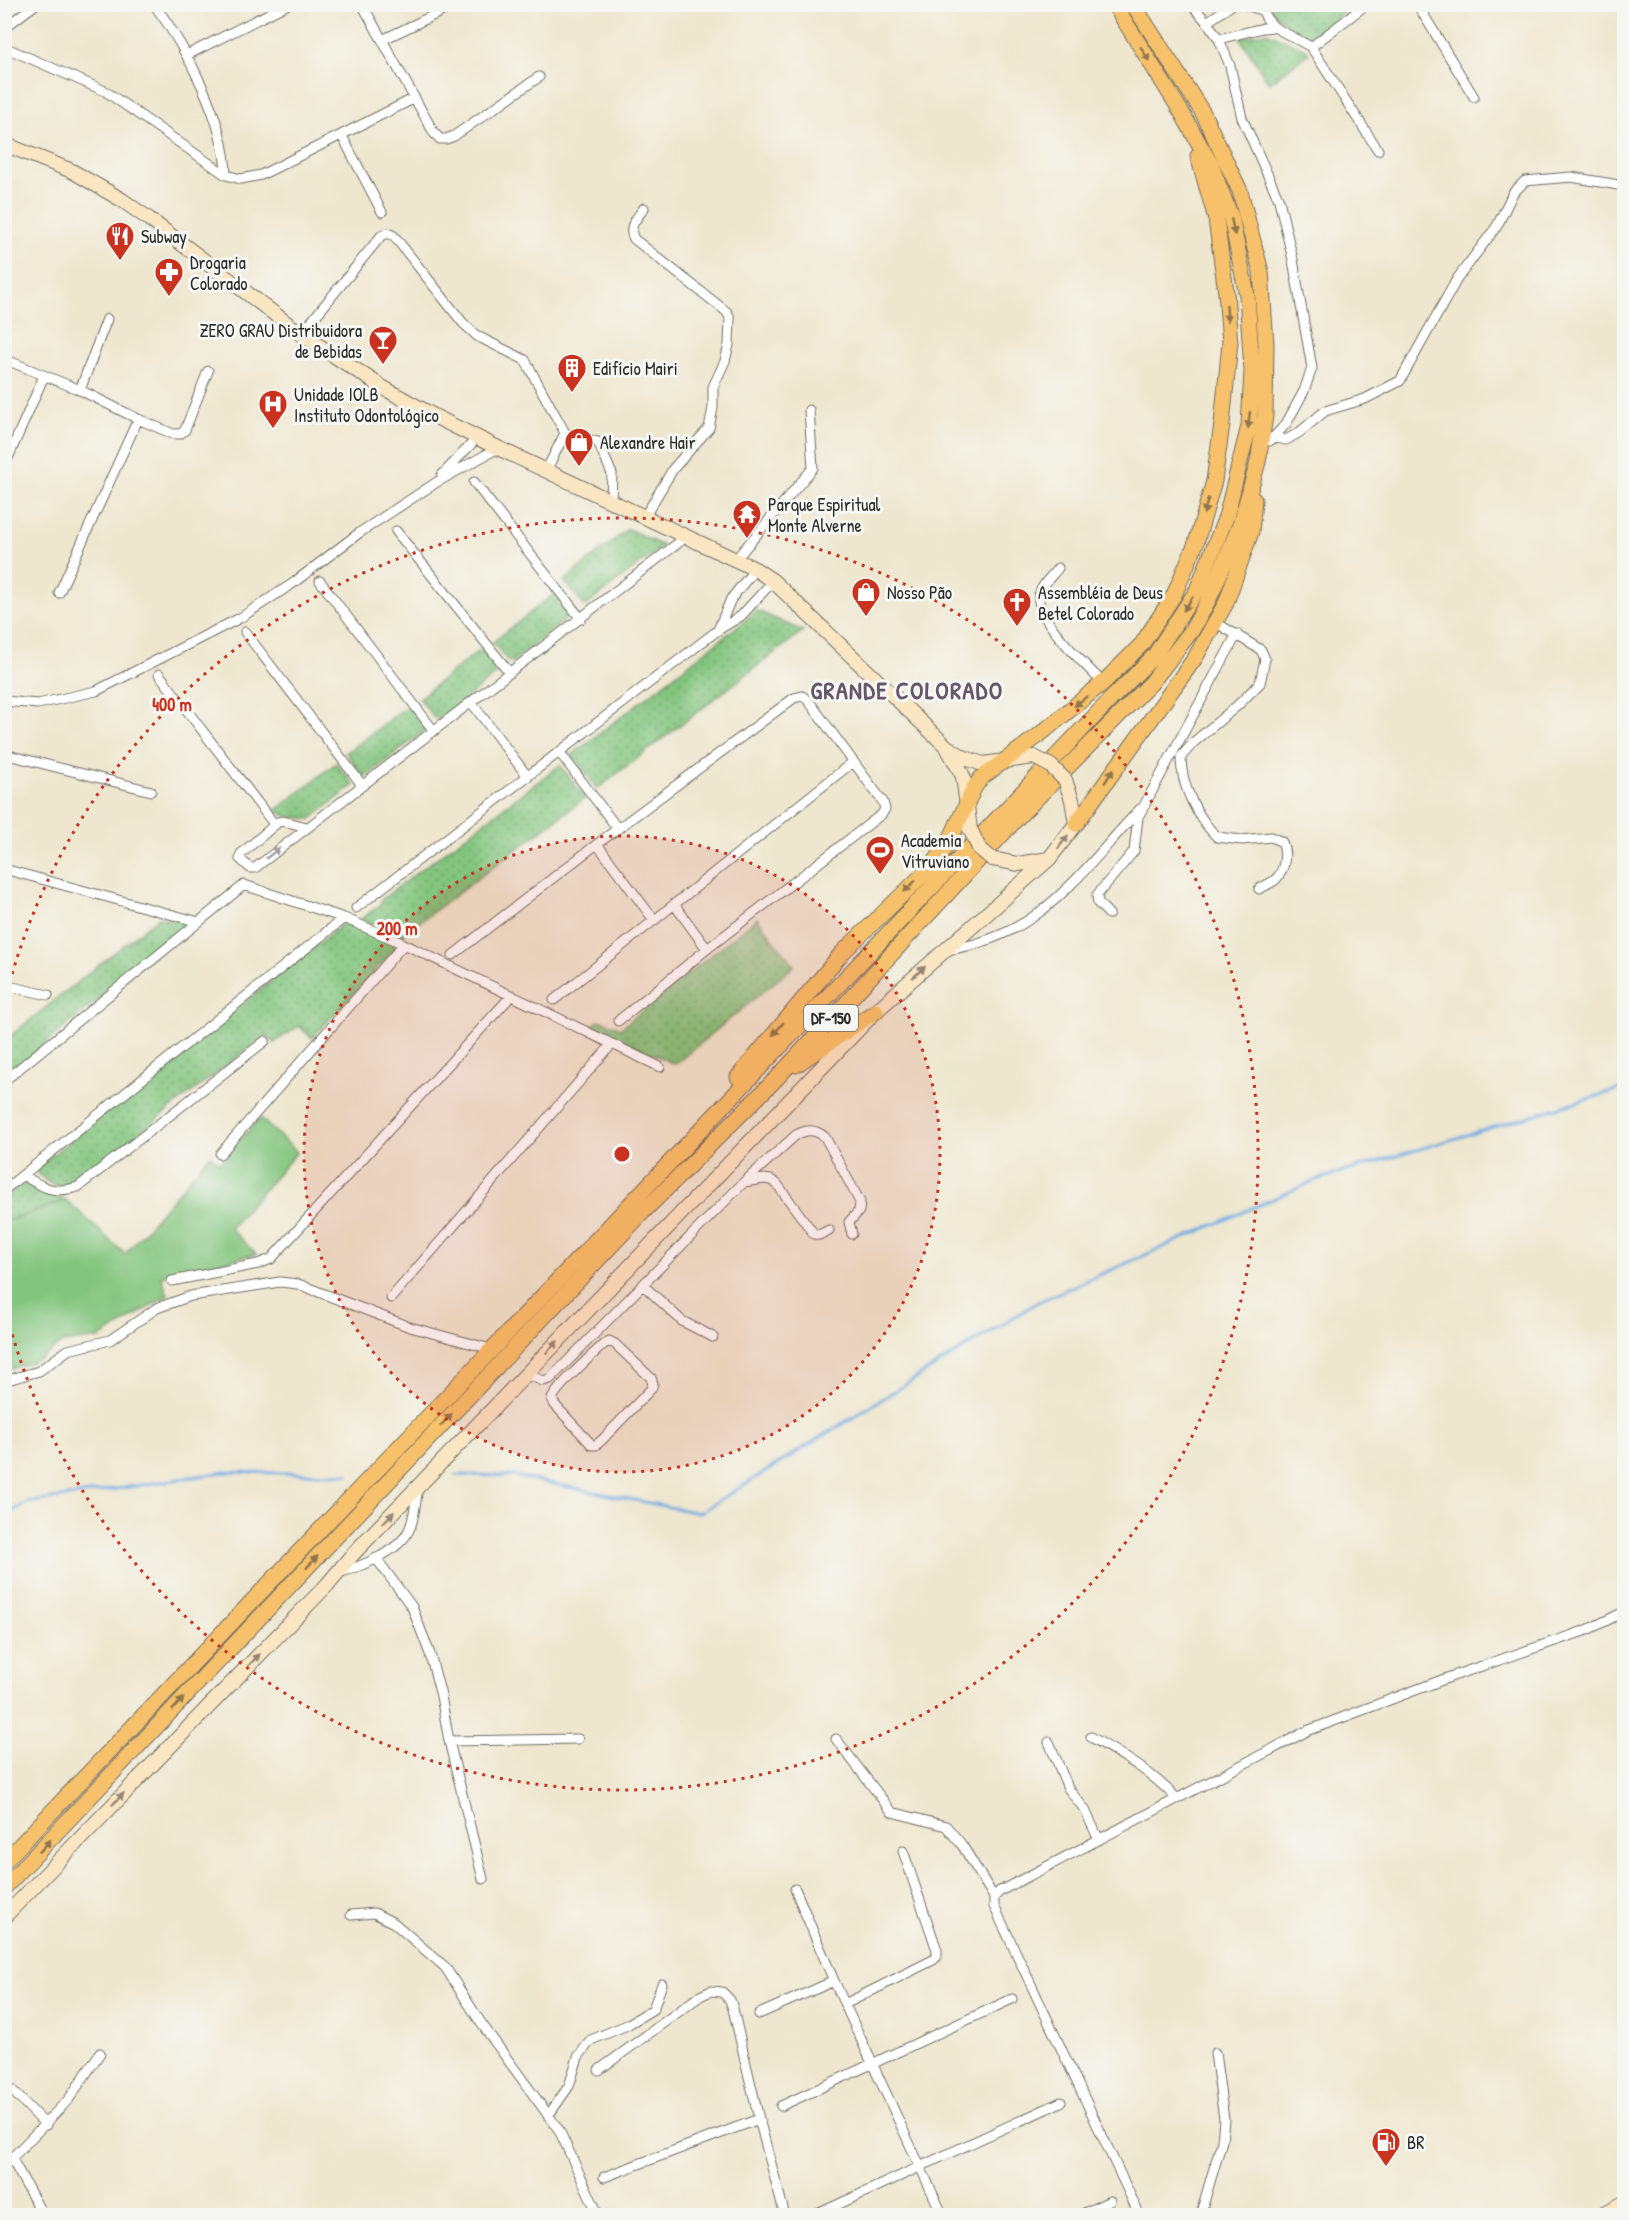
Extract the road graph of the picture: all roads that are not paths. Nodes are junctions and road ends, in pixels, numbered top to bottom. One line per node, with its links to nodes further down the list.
1 (36, 4): 16 (street)
2 (154, 4): 21 (street)
3 (288, 4): 21 (street)
4 (362, 4): 18 (street)
5 (457, 4): 18 (street)
6 (1114, 4): 25 (main road, DF-150, one-way to 25)
7 (1191, 4): 14 (street)
8 (1243, 4): 13 (street)
9 (1367, 4): 20 (street)
10 (1417, 4): 23 (street)
11 (1234, 5): 14 (street)
12 (1136, 6): 45 (main road, DF-150)
13 (1260, 7): 15 (street)
14 (1207, 22): 17 (street)
15 (1274, 27): 17 (street); 20 (street)
16 (4, 28)
17 (1219, 39): 43 (street)
18 (382, 40): 24 (street)
19 (4, 47): 29 (street)
20 (1311, 47): 28 (street)
21 (186, 55): 29 (street)
22 (539, 76): 24 (street)
23 (1474, 97)
24 (415, 98): 26 (street)
25 (1182, 113): 67 (main road, one-way to 67); 111 (main road, DF-150, one-way to 111)
26 (342, 136): 29 (street); 32 (street)
27 (4, 144): 34 (street)
28 (1377, 150)
29 (226, 175)
30 (1624, 186): 43 (street)
31 (644, 208): 51 (street)
32 (382, 212)
33 (107, 319): 38 (street)
34 (301, 334): 41 (street); 42 (street)
35 (4, 358): 37 (street)
36 (208, 371): 40 (street)
37 (44, 376): 38 (street); 46 (street)
38 (80, 390): 40 (street)
39 (809, 410): 54 (street)
40 (138, 419): 59 (street)
41 (565, 433): 47 (street); 50 (street)
42 (477, 437): 44 (street); 48 (street)
43 (1273, 438): 45 (street)
44 (498, 448): 47 (street); 48 (street)
45 (1259, 456): 61 (main road); 108 (main road, DF-150)
46 (4, 467)
47 (547, 469): 50 (street)
48 (437, 482): 68 (street)
49 (474, 482): 60 (street)
50 (610, 500): 51 (street)
51 (645, 516): 53 (street)
52 (396, 531): 65 (street)
53 (686, 537): 54 (street); 60 (street)
54 (736, 559): 56 (street)
55 (1058, 568): 67 (street)
56 (755, 569): 58 (street); 62 (street)
57 (320, 581): 70 (street)
58 (773, 581): 62 (street); 71 (street)
59 (59, 593)
60 (581, 619): 65 (street)
61 (1215, 622): 64 (street); 82 (main road, one-way to 61)
62 (718, 630): 72 (street)
63 (246, 633): 77 (street)
64 (1237, 634): 79 (street); 88 (street)
65 (510, 673): 69 (street)
66 (159, 674): 81 (street)
67 (1102, 683): 75 (main road, one-way to 75)
68 (4, 701)
69 (471, 702): 70 (street); 76 (street)
70 (434, 731): 77 (street)
71 (947, 747): 75 (street); 80 (street)
72 (560, 753): 76 (street); 84 (street)
73 (4, 754): 78 (street)
74 (853, 762): 84 (street); 89 (street); 96 (street)
75 (1001, 762): 80 (main road); 82 (street, bridge)
76 (528, 777): 90 (street)
77 (362, 785): 83 (street)
78 (151, 791)
79 (1146, 802): 91 (street); 97 (street)
80 (966, 804): 86 (street, bridge); 111 (main road, one-way to 111)
81 (274, 824): 83 (street); 83 (street, one-way to 83)
82 (1076, 824): 86 (street, one-way to 82)
83 (307, 827)
84 (618, 829): 85 (street)
85 (597, 844): 93 (street); 98 (street)
86 (1049, 860): 97 (street)
87 (4, 870): 94 (street)
88 (1258, 889)
89 (674, 904): 93 (street); 96 (street)
90 (356, 908)
91 (1109, 914)
92 (344, 918): 94 (street); 95 (street); 112 (street)
93 (654, 920): 102 (street)
94 (199, 922): 109 (street)
95 (404, 944): 101 (street); 110 (street)
96 (707, 949): 104 (street)
97 (943, 950): 103 (street, one-way to 97)
98 (453, 954)
99 (4, 985): 100 (street)
100 (48, 995)
101 (512, 995): 106 (street); 117 (street)
102 (554, 1000)
103 (876, 1011): 108 (main road); 124 (street, one-way to 103)
104 (618, 1022)
105 (265, 1041): 112 (street)
106 (612, 1044): 107 (street); 119 (street)
107 (660, 1066)
108 (776, 1079): 140 (main road, DF-150, one-way to 108)
109 (4, 1081)
110 (220, 1154)
111 (670, 1161): 121 (main road, DF-150)
112 (22, 1175): 114 (street)
113 (744, 1182): 115 (street); 116 (street); 118 (street)
114 (4, 1190)
115 (830, 1230)
116 (852, 1234)
117 (172, 1281)
118 (643, 1285): 120 (street); 122 (street)
119 (392, 1298)
120 (713, 1337)
121 (491, 1349): 125 (street); 138 (main road, DF-150)
122 (568, 1361): 123 (street); 124 (street)
123 (578, 1370): 123 (street)
124 (526, 1374): 126 (street)
125 (4, 1381)
126 (419, 1486): 127 (street); 128 (street, one-way to 126)
127 (376, 1558): 128 (street); 133 (street)
128 (336, 1574): 144 (street, one-way to 128)
129 (1624, 1612): 135 (street)
130 (1091, 1737): 135 (street)
131 (578, 1739): 133 (street)
132 (836, 1739): 142 (street)
133 (448, 1741): 139 (street)
134 (1049, 1742): 136 (street)
135 (1177, 1799): 136 (street)
136 (1099, 1840): 142 (street)
137 (903, 1851): 148 (street)
138 (4, 1862)
139 (483, 1879)
140 (4, 1888)
141 (795, 1889): 145 (street)
142 (993, 1897): 171 (street)
143 (351, 1915): 157 (street)
144 (4, 1917)
145 (834, 1981): 148 (street); 149 (street)
146 (662, 1984): 157 (street)
147 (1012, 2000): 152 (street)
148 (845, 2004): 152 (street)
149 (759, 2014)
150 (100, 2053): 159 (street)
151 (1215, 2053): 172 (street)
152 (873, 2062): 156 (street); 161 (street)
153 (600, 2070): 158 (street)
154 (4, 2082): 159 (street)
155 (1061, 2102): 161 (street)
156 (781, 2106)
157 (548, 2116): 166 (street)
158 (759, 2119): 162 (street); 167 (street)
159 (46, 2125): 160 (street)
160 (8, 2162): 165 (street)
161 (920, 2167): 168 (street); 169 (street)
162 (604, 2177)
163 (1110, 2201): 170 (street)
164 (1624, 2203): 173 (street)
165 (43, 2216)
166 (599, 2216)
167 (785, 2216)
168 (813, 2216)
169 (943, 2216)
170 (1078, 2216)
171 (1140, 2216)
172 (1200, 2216)
173 (1599, 2216)

